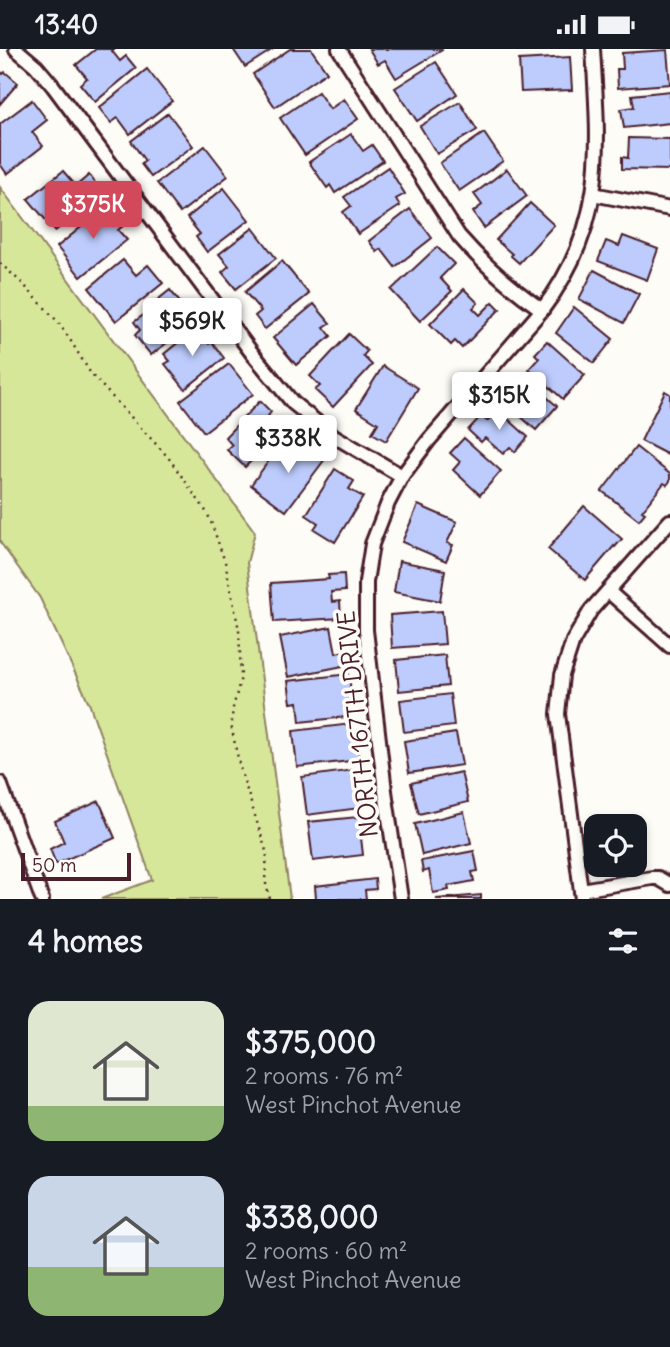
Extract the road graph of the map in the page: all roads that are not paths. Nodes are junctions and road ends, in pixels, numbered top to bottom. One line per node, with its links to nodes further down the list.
1 (16, 49): 7 (street)
2 (339, 49): 6 (street)
3 (593, 49): 4 (street, NORTH 167TH DRIVE)
4 (593, 194): 5 (street); 6 (street, NORTH 167TH DRIVE)
5 (670, 209)
6 (542, 310): 7 (street, NORTH 167TH DRIVE)
7 (402, 476): 15 (street, NORTH 167TH DRIVE)
8 (670, 521): 9 (street)
9 (608, 591): 10 (street); 13 (street)
10 (670, 646)
11 (0, 783): 14 (street)
12 (670, 885): 13 (street)
13 (582, 894)
14 (43, 899)
15 (401, 899)

